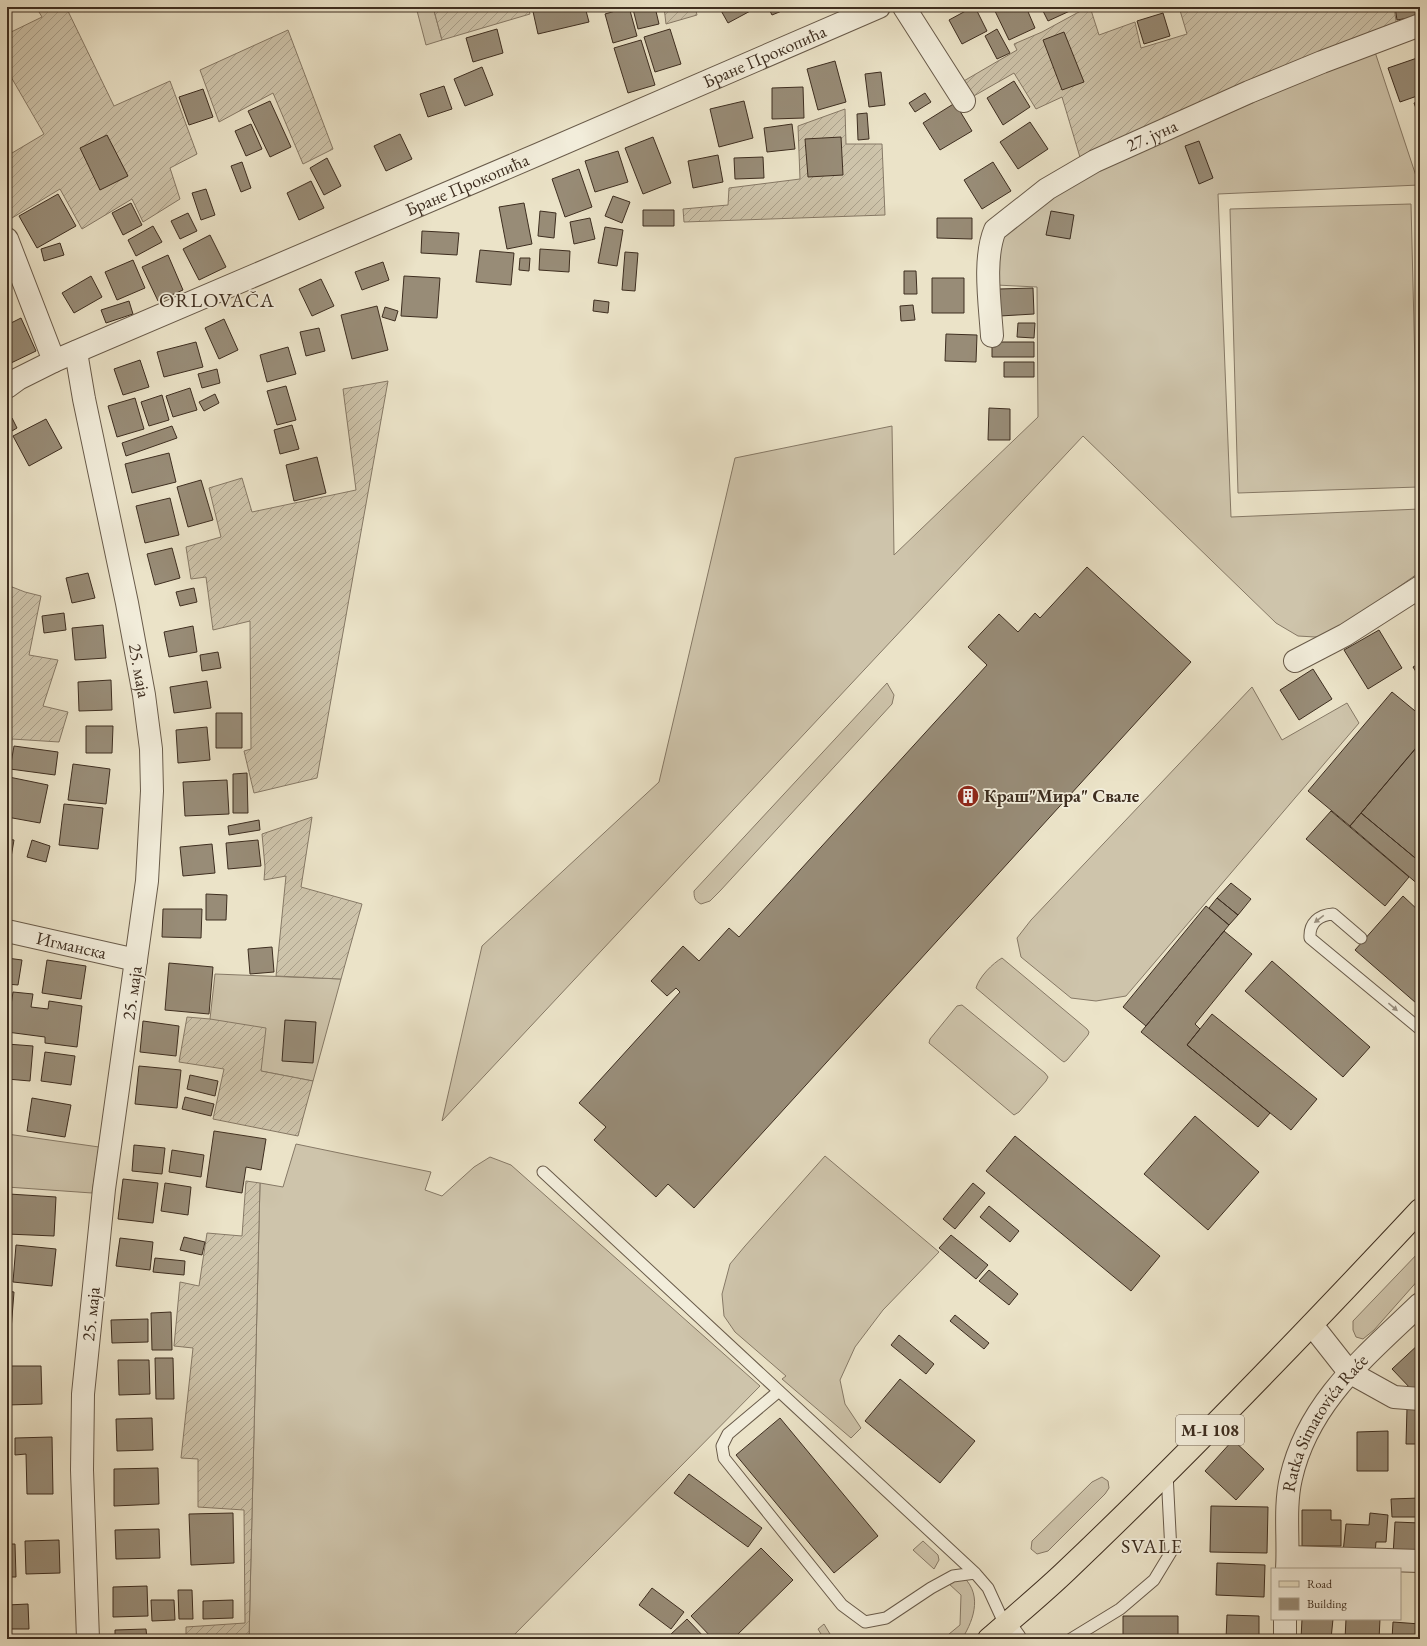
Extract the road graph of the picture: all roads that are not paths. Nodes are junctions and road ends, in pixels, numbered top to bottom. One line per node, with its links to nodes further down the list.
1 (878, 7): 7 (street, Бране Прокопића)
2 (904, 7): 4 (street)
3 (1420, 26): 6 (street, 27. јуна)
4 (964, 101)
5 (7, 239): 8 (street)
6 (992, 336)
7 (76, 352): 8 (street, Бране Прокопића); 14 (street, 25. маја)
8 (54, 361): 9 (street, Бране Прокопића)
9 (7, 388)
10 (1420, 587): 11 (street)
11 (1295, 661)
12 (7, 930): 14 (street, Игманска)
13 (1361, 938): 15 (lane, one-way to 15)
14 (136, 960): 29 (street, 25. маја)
15 (1420, 1029)
16 (543, 1172): 21 (lane)
17 (1420, 1210): 19 (main road, M-I 108)
18 (1420, 1304): 20 (street, Ratka Simatovića Raće)
19 (1312, 1325): 20 (street); 23 (main road, M-I 108)
20 (1350, 1372): 22 (street); 25 (street, Ratka Simatovića Raće)
21 (779, 1391): 26 (lane); 26 (lane)
22 (1420, 1399)
23 (1167, 1472): 28 (main road, M-I 108); 30 (lane)
24 (1420, 1561): 25 (street)
25 (1288, 1563)
26 (974, 1573): 28 (lane)
27 (1285, 1620): 31 (street)
28 (1003, 1634)
29 (88, 1639)
30 (1071, 1639)
31 (1285, 1639)

